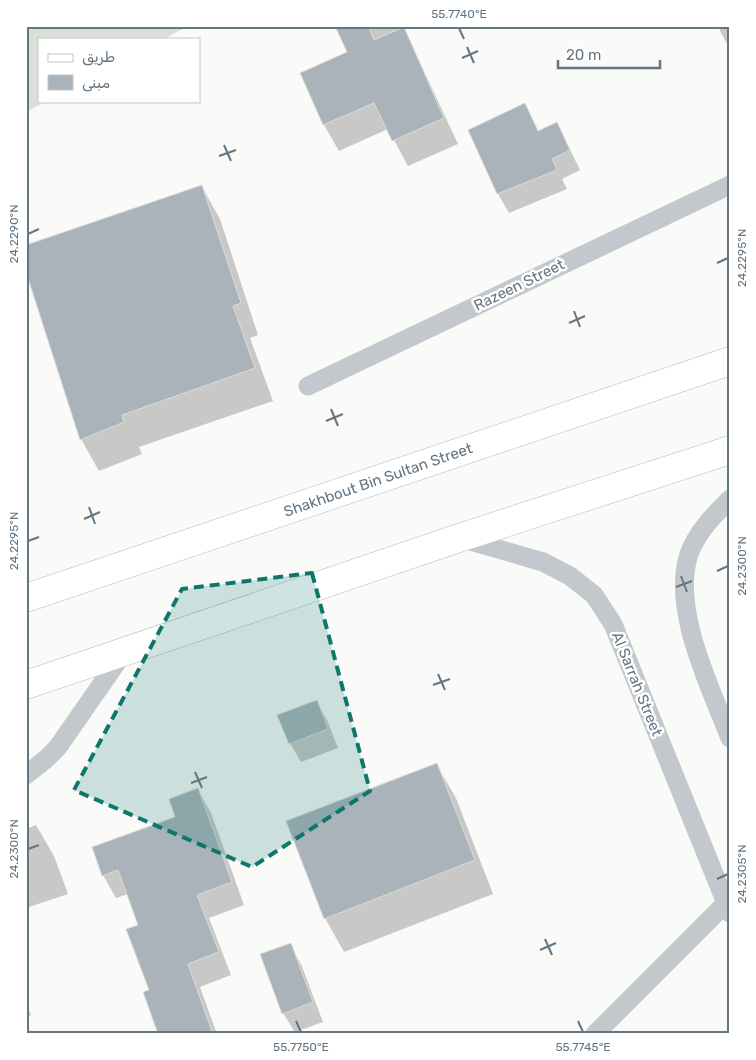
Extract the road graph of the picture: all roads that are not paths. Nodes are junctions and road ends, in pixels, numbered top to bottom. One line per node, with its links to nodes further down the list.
1 (730, 185): 3 (lane, Razeen Street)
2 (730, 361): 7 (main road, Shakhbout Bin Sultan Street)
3 (308, 386)
4 (730, 450): 6 (main road)
5 (730, 499): 10 (lane)
6 (459, 538): 8 (main road); 12 (lane, Al Sarrah Street)
7 (26, 598)
8 (124, 652): 9 (main road); 11 (lane)
9 (26, 686)
10 (730, 738)
11 (26, 775)
12 (728, 908): 13 (lane)
13 (595, 1034)

